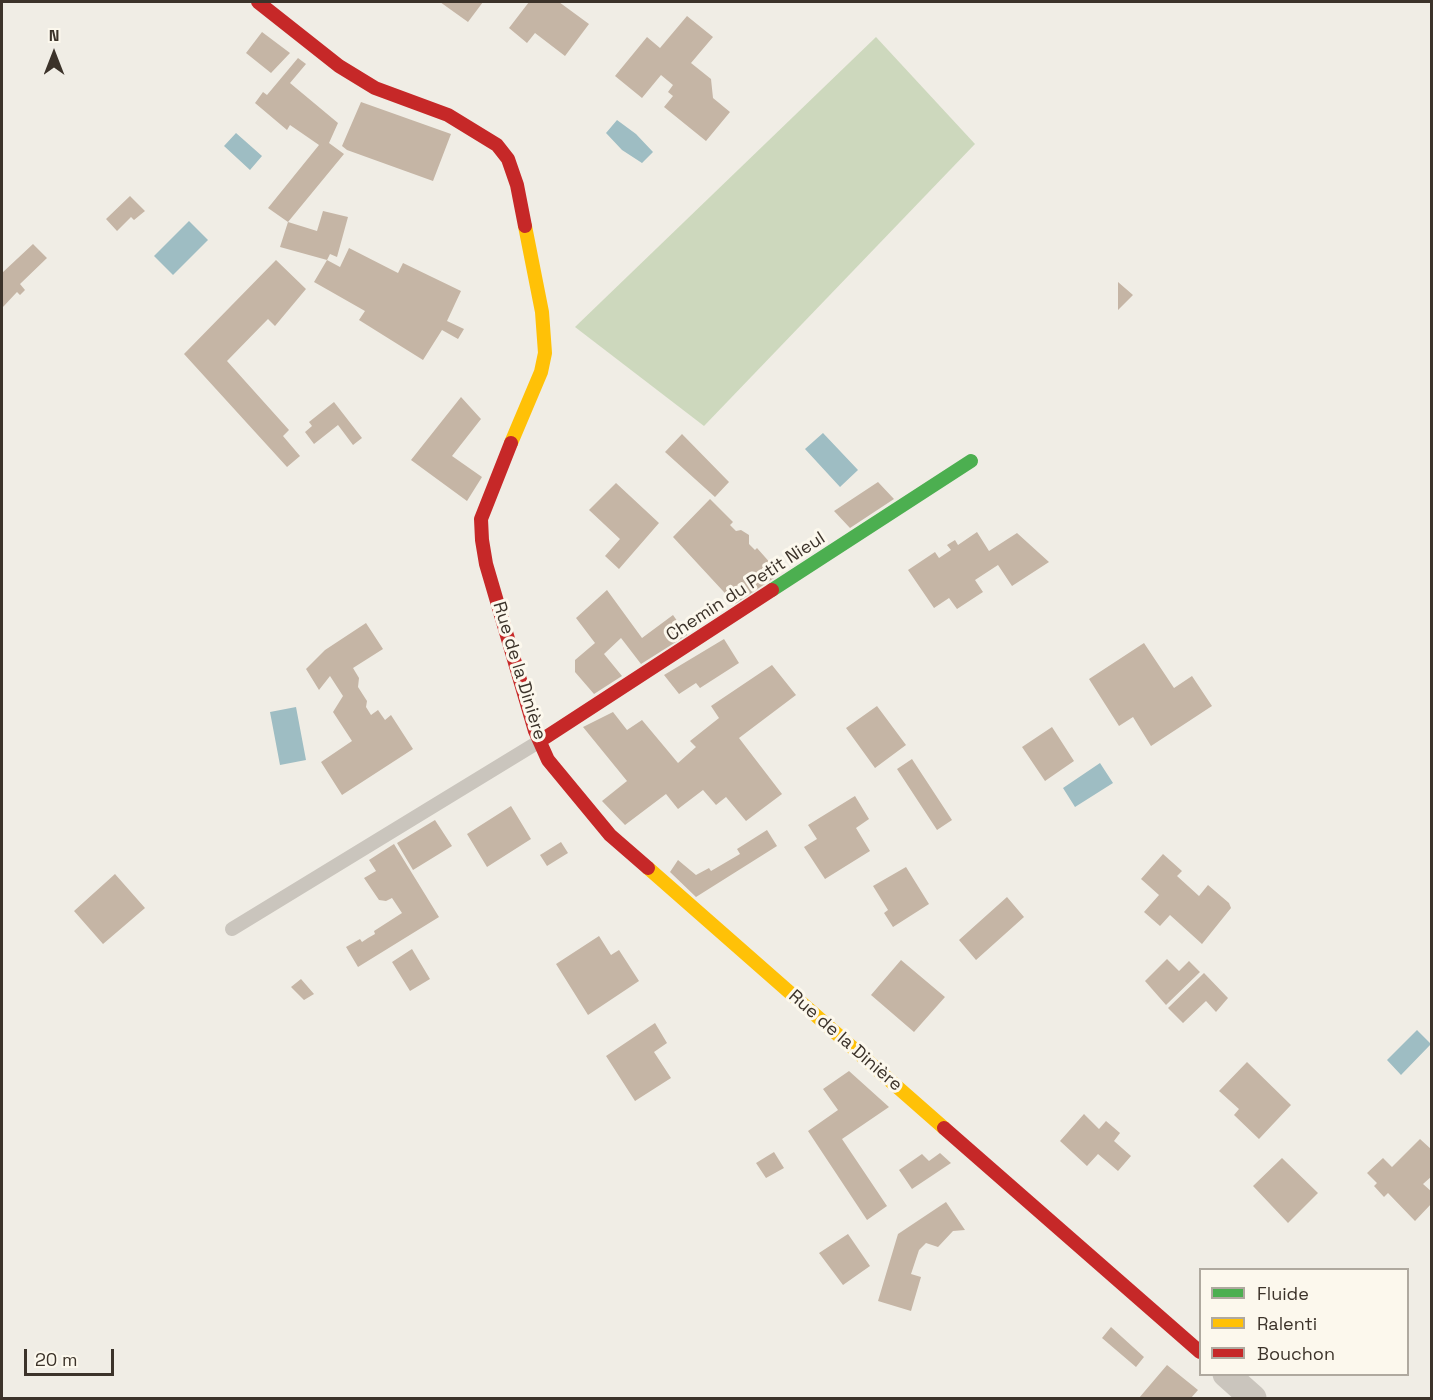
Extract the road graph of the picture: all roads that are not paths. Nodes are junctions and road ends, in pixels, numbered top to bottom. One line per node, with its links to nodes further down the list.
1 (258, 2): 3 (street, Rue de la Dinière)
2 (971, 461): 3 (street, Chemin du Petit Nieul)
3 (540, 741): 4 (lane); 5 (street, Rue de la Dinière)
4 (232, 929)
5 (1199, 1351)
6 (1228, 1376): 7 (street)
7 (1253, 1398)

